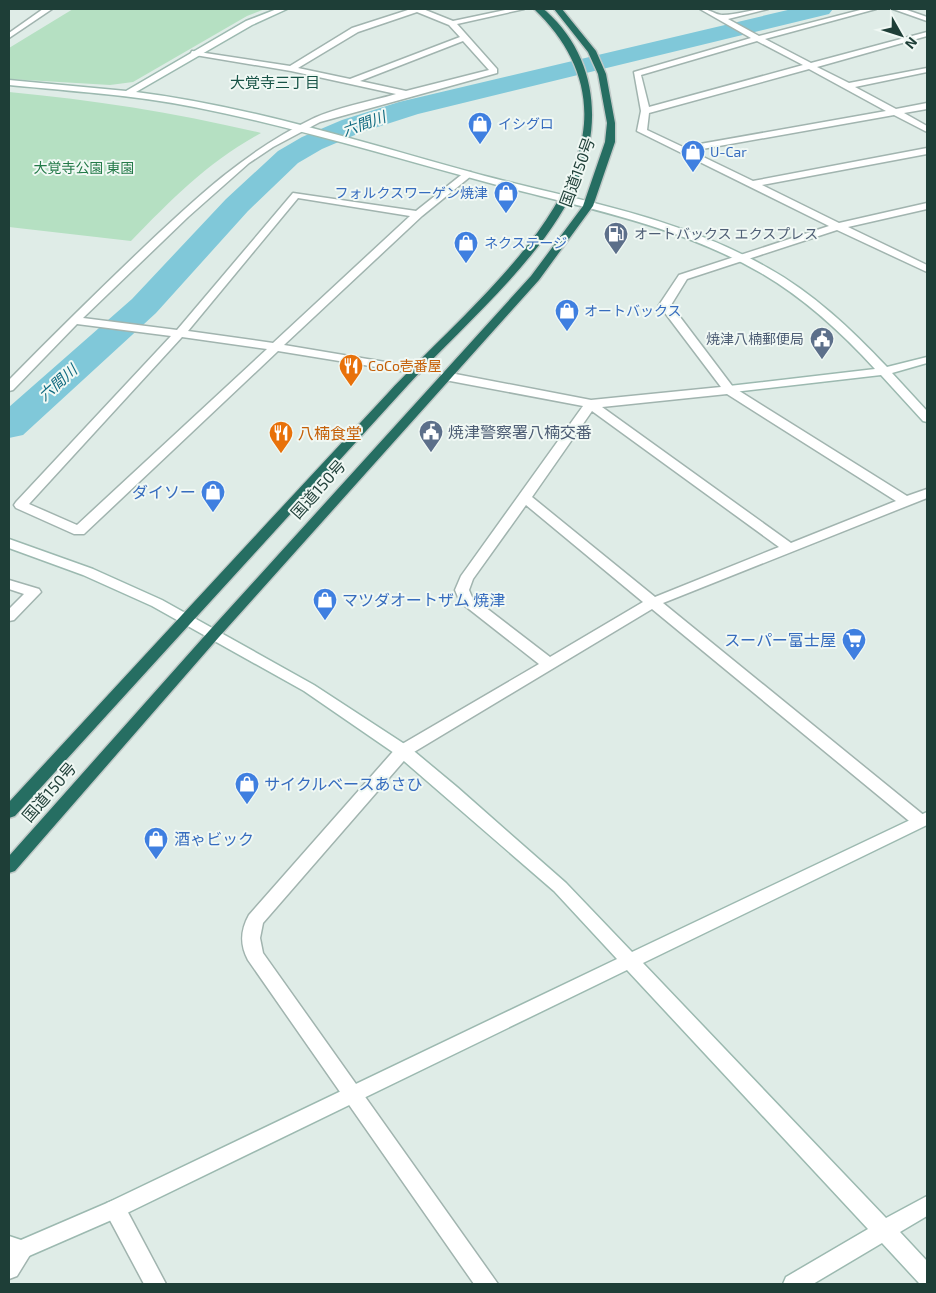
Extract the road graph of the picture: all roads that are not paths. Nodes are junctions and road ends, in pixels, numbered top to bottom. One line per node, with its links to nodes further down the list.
1 (48, 9): 15 (street)
2 (283, 9): 18 (street)
3 (418, 9): 13 (street); 20 (street)
4 (520, 9): 13 (street)
5 (538, 9): 36 (highway, 国道150号)
6 (558, 9): 37 (highway, 国道150号)
7 (704, 9): 11 (street)
8 (764, 9): 11 (street)
9 (872, 9): 16 (street)
10 (897, 9): 12 (street)
11 (722, 19): 16 (street)
12 (927, 19)
13 (452, 23): 17 (street)
14 (927, 34): 19 (street)
15 (9, 36)
16 (756, 36): 19 (street); 29 (street)
17 (464, 38): 22 (street); 26 (street)
18 (195, 53): 20 (street); 25 (street)
19 (809, 66): 24 (street); 29 (street)
20 (291, 69): 22 (street)
21 (927, 70): 24 (street)
22 (353, 81): 26 (street)
23 (9, 83): 25 (street)
24 (848, 86): 28 (street)
25 (127, 94): 30 (street)
26 (406, 94): 30 (street)
27 (927, 106): 28 (street)
28 (894, 111): 31 (street); 32 (street)
29 (645, 112): 32 (street)
30 (303, 129): 34 (street); 43 (street)
31 (927, 129)
32 (683, 150): 35 (street)
33 (927, 151): 35 (street)
34 (468, 174): 36 (street); 39 (street)
35 (754, 184): 40 (street)
36 (565, 200): 37 (street); 48 (highway, 国道150号)
37 (588, 206): 41 (street); 49 (highway, 国道150号)
38 (927, 206): 40 (street)
39 (418, 214): 44 (street); 45 (street)
40 (838, 226): 41 (street); 42 (street)
41 (740, 257): 47 (street); 51 (street)
42 (926, 267)
43 (79, 320): 44 (street); 50 (street)
44 (180, 333): 45 (street); 45 (street)
45 (276, 346): 48 (street)
46 (927, 360): 47 (street)
47 (884, 370): 51 (street); 53 (street)
48 (415, 371): 62 (highway, 国道150号)
49 (445, 376): 52 (street); 63 (highway, 国道150号)
50 (9, 388)
51 (729, 390): 52 (street); 56 (street)
52 (591, 404): 55 (street); 58 (street)
53 (927, 418)
54 (927, 493): 56 (street)
55 (525, 498): 60 (street); 64 (street)
56 (905, 501): 58 (street)
57 (9, 543): 62 (street)
58 (789, 548): 60 (street)
59 (9, 584): 61 (street)
60 (654, 602): 64 (street); 67 (street)
61 (9, 617)
62 (186, 619): 63 (street); 66 (highway, 国道150号)
63 (214, 634): 65 (street); 68 (highway, 国道150号)
64 (548, 664): 65 (street)
65 (403, 752): 69 (street); 70 (street)
66 (9, 812)
67 (924, 820): 69 (street)
68 (9, 867)
69 (630, 961): 70 (street); 73 (street)
70 (354, 1093): 72 (street); 78 (street)
71 (927, 1205): 73 (street)
72 (114, 1210): 74 (street); 77 (street)
73 (884, 1230): 76 (street); 79 (street)
74 (16, 1247): 75 (street)
75 (9, 1269)
76 (927, 1276)
77 (155, 1284)
78 (487, 1284)
79 (794, 1284)

